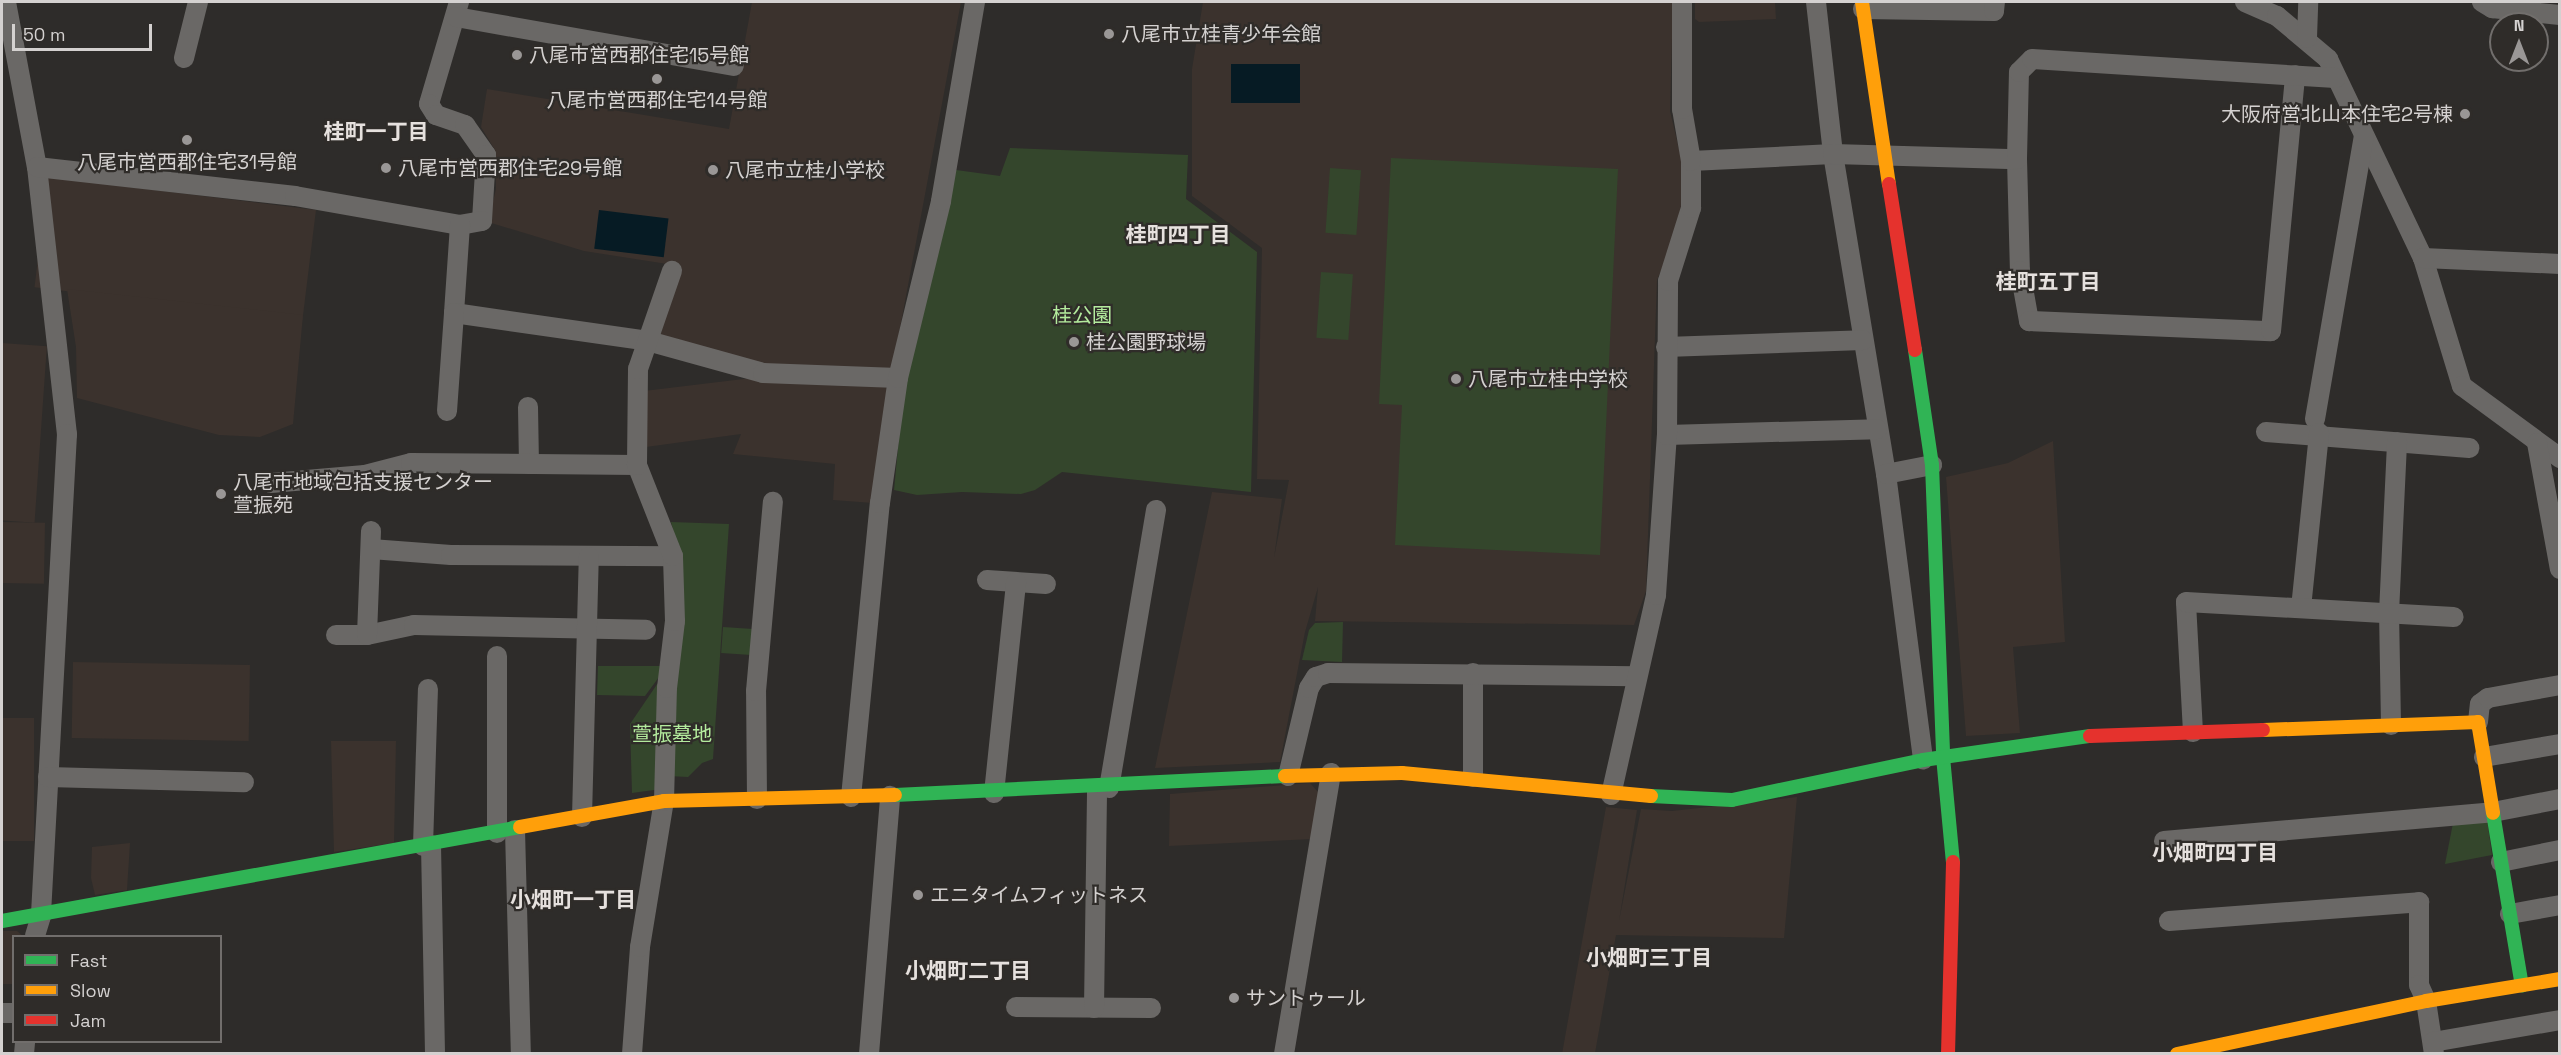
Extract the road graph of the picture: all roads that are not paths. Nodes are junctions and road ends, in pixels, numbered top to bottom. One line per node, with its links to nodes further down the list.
1 (6, 2): 23 (street)
2 (198, 2): 14 (street)
3 (975, 2): 32 (street)
4 (1682, 2): 22 (street)
5 (1816, 2): 19 (street)
6 (1995, 2): 10 (street)
7 (2245, 2): 13 (street)
8 (2308, 2): 13 (street)
9 (2482, 2): 12 (street)
10 (1862, 5): 20 (street)
11 (457, 9): 15 (street); 24 (street)
12 (2559, 15)
13 (2307, 38): 17 (street)
14 (184, 58)
15 (734, 66)
16 (2295, 75): 17 (street); 21 (street); 21 (street)
17 (2335, 78): 18 (street)
18 (2364, 136): 25 (street); 35 (street)
19 (1833, 154): 20 (street); 22 (street); 29 (street)
20 (1885, 155): 21 (street); 45 (street)
21 (2017, 159)
22 (1691, 161): 31 (street)
23 (37, 167): 24 (street); 77 (street)
24 (460, 225): 28 (street)
25 (2423, 258): 26 (street); 40 (street)
26 (2559, 264)
27 (672, 271): 30 (street)
28 (454, 313): 30 (street); 34 (street)
29 (1863, 340): 31 (street); 36 (street)
30 (648, 341): 32 (street); 44 (street)
31 (1666, 347): 38 (street)
32 (898, 378): 84 (street)
33 (528, 407): 43 (street)
34 (447, 411)
35 (2317, 426): 37 (street); 39 (street); 56 (street)
36 (1877, 429): 38 (street); 46 (street)
37 (2266, 432)
38 (1667, 435): 65 (street)
39 (2397, 442): 41 (street); 57 (street)
40 (2537, 443): 42 (street); 52 (street)
41 (2469, 448)
42 (2559, 458)
43 (529, 464): 44 (street); 47 (street)
44 (637, 465): 51 (street)
45 (1932, 465): 46 (street); 72 (street)
46 (1886, 474): 74 (street)
47 (271, 483)
48 (773, 502): 85 (street)
49 (1156, 510): 80 (street)
50 (590, 556): 51 (street); 59 (street); 62 (street)
51 (673, 556): 87 (street)
52 (2559, 569)
53 (987, 580): 54 (street)
54 (1016, 582): 55 (street); 81 (street)
55 (1046, 584)
56 (2301, 608): 57 (street); 70 (street)
57 (2389, 613): 58 (street); 69 (street)
58 (2454, 617)
59 (587, 628): 60 (street); 62 (street); 89 (street)
60 (646, 630)
61 (336, 635): 62 (street)
62 (367, 635)
63 (497, 656): 91 (street)
64 (1473, 673): 65 (street); 76 (street); 78 (street)
65 (1635, 676): 82 (street)
66 (2559, 685): 68 (street)
67 (428, 689): 93 (street)
68 (2478, 722): 69 (street); 73 (street)
69 (2391, 725): 70 (street)
70 (2193, 732): 72 (street)
71 (2559, 744): 73 (street)
72 (1943, 758): 74 (street); 97 (street)
73 (2484, 758): 88 (street)
74 (1924, 765): 82 (street)
75 (1331, 773): 76 (street); 78 (street); 115 (street)
76 (1288, 776): 80 (street)
77 (48, 777): 79 (street); 99 (street)
78 (1473, 777): 82 (street)
79 (244, 782)
80 (1103, 788): 81 (street); 107 (street)
81 (994, 793): 83 (street)
82 (1611, 795)
83 (891, 796): 84 (street); 114 (street)
84 (851, 797): 85 (street)
85 (757, 799): 87 (street)
86 (2559, 800): 88 (street)
87 (663, 801): 89 (street); 113 (street)
88 (2493, 812): 92 (street); 95 (street)
89 (582, 817): 91 (street)
90 (1934, 817): 97 (street)
91 (506, 831): 93 (street); 112 (street)
92 (2164, 841)
93 (427, 845): 99 (street); 111 (street)
94 (2559, 850): 95 (street)
95 (2501, 862): 98 (street)
96 (2559, 905): 98 (street)
97 (1951, 908): 116 (street)
98 (2510, 914): 104 (street)
99 (41, 916): 100 (street); 102 (street)
100 (2, 921)
101 (2169, 921): 105 (street)
102 (35, 935)
103 (2559, 979): 104 (street)
104 (2522, 986): 105 (street)
105 (2426, 1001): 110 (street); 117 (street)
106 (1016, 1007): 107 (street)
107 (1094, 1008): 108 (street)
108 (1151, 1008)
109 (2559, 1020): 110 (street)
110 (2433, 1048)
111 (435, 1053)
112 (521, 1053)
113 (632, 1053)
114 (869, 1053)
115 (1284, 1053)
116 (1948, 1053)
117 (2177, 1053)

